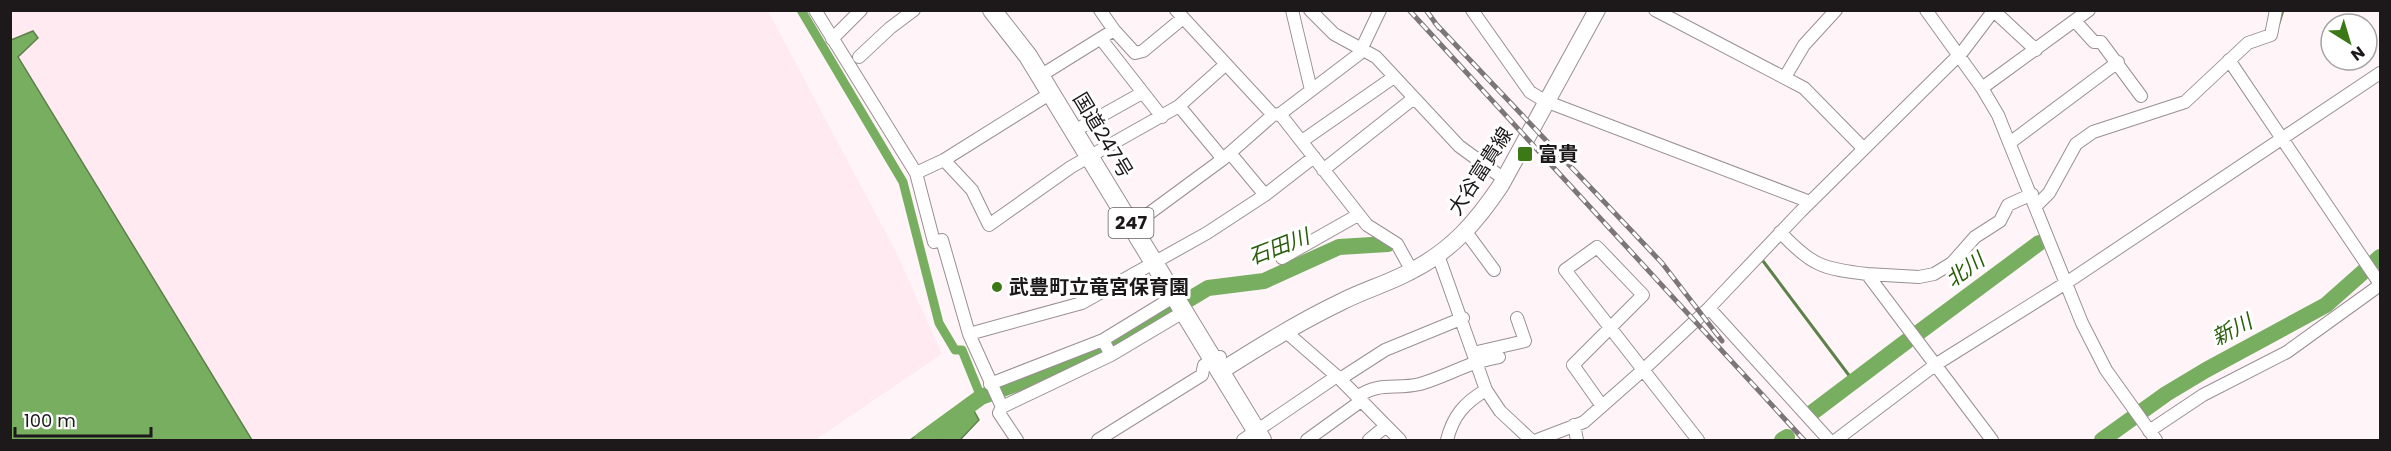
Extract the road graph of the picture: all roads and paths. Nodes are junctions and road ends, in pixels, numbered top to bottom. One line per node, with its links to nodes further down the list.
1 (815, 10): 21 (street)
2 (861, 10): 21 (street)
3 (914, 10): 26 (street)
4 (992, 10): 31 (highway, 国道247号 / 247)
5 (1100, 10): 20 (street)
6 (1292, 10): 35 (street)
7 (1310, 10): 23 (street)
8 (1380, 10): 23 (street)
9 (1472, 10): 40 (street)
10 (1597, 10): 40 (main road, 大谷富貴線)
11 (1655, 10): 33 (street)
12 (1836, 10): 33 (street)
13 (1926, 10): 25 (street)
14 (1933, 10): 25 (street)
15 (2089, 10): 19 (street)
16 (2276, 10): 27 (street)
17 (1994, 11): 24 (street); 25 (street)
18 (1179, 14): 20 (street); 29 (street)
19 (2075, 21): 24 (street); 28 (street)
20 (1114, 30): 22 (street)
21 (832, 39): 54 (street)
22 (1101, 39): 31 (street); 37 (street)
23 (1362, 49): 32 (street); 35 (street)
24 (2036, 50): 34 (street)
25 (1960, 53): 34 (street); 48 (street)
26 (859, 57)
27 (2229, 60): 45 (street); 59 (street)
28 (2118, 62): 38 (street); 46 (street)
29 (1226, 64): 41 (street); 42 (street)
30 (2380, 73): 45 (street)
31 (1040, 76): 36 (highway, 国道247号 / 247)
32 (1394, 77): 39 (street); 47 (street)
33 (1785, 77): 48 (street)
34 (1985, 86): 46 (street)
35 (1311, 90): 42 (street)
36 (1051, 93): 44 (highway, 国道247号 / 247); 52 (street)
37 (1142, 93): 43 (street); 44 (street)
38 (2141, 96)
39 (1414, 98): 53 (street); 55 (street)
40 (1545, 101): 55 (main road, 大谷富貴線); 58 (street)
41 (1179, 106): 43 (street); 50 (street)
42 (1276, 115): 47 (street); 50 (street)
43 (1162, 117): 49 (street)
44 (1074, 131): 49 (highway, 国道247号 / 247)
45 (2282, 139): 70 (street); 71 (street)
46 (2014, 140): 56 (street); 59 (street)
47 (1302, 141): 51 (street)
48 (1864, 149): 58 (street)
49 (1089, 156): 52 (street); 61 (highway, 国道247号 / 247)
50 (1227, 156): 57 (street); 61 (street)
51 (1314, 158): 53 (street); 57 (street)
52 (944, 160): 54 (street)
53 (1323, 170): 60 (street)
54 (916, 173): 78 (street)
55 (1504, 179): 62 (main road, 大谷富貴線)
56 (2032, 194): 59 (street); 69 (street)
57 (1265, 195): 66 (street)
58 (1810, 202): 63 (street)
59 (2039, 205): 70 (street)
60 (1358, 214): 65 (street); 68 (street)
61 (1132, 226): 66 (highway, 国道247号 / 247)
62 (1466, 232): 64 (main road, 大谷富貴線); 67 (street)
63 (1780, 232): 69 (street); 73 (street)
64 (1438, 255): 68 (main road, 大谷富貴線); 74 (street)
65 (1282, 258)
66 (1154, 261): 72 (highway, 国道247号 / 247); 78 (street)
67 (1494, 270)
68 (1412, 271): 77 (main road, 大谷富貴線)
69 (1867, 274): 84 (street)
70 (2067, 282): 84 (street); 95 (street)
71 (2380, 284): 95 (street)
72 (1180, 304): 79 (street); 80 (street); 83 (highway, 国道247号 / 247)
73 (1709, 308): 85 (street); 108 (street)
74 (1463, 318): 81 (street); 86 (street)
75 (1517, 318): 81 (street)
76 (1609, 329): 76 (street); 85 (street); 91 (street)
77 (1285, 331): 83 (main road, 大谷富貴線); 86 (street)
78 (969, 334): 88 (street)
79 (1103, 340): 80 (street); 88 (street)
80 (1112, 355): 92 (street)
81 (1474, 357): 82 (street); 89 (street); 90 (street)
82 (1499, 357)
83 (1218, 362): 87 (street); 96 (highway, 国道247号 / 247)
84 (1935, 365): 109 (street); 110 (street)
85 (1643, 370): 91 (street); 107 (street)
86 (1338, 378): 90 (street); 96 (street)
87 (1206, 381): 98 (street); 99 (street)
88 (990, 384): 92 (street)
89 (1486, 390): 103 (street); 104 (street)
90 (1359, 399): 93 (street); 100 (street)
91 (1602, 406): 94 (street)
92 (1002, 407): 97 (street)
93 (1386, 426): 101 (street); 102 (street)
94 (1574, 426): 105 (street); 106 (street)
95 (2151, 429)
96 (1254, 438)
97 (1017, 441)
98 (1098, 441)
99 (1110, 441)
100 (1307, 441)
101 (1369, 441)
102 (1400, 441)
103 (1447, 441)
104 (1530, 441)
105 (1537, 441)
106 (1576, 441)
107 (1698, 441)
108 (1829, 441)
109 (1836, 441)
110 (1992, 441)

